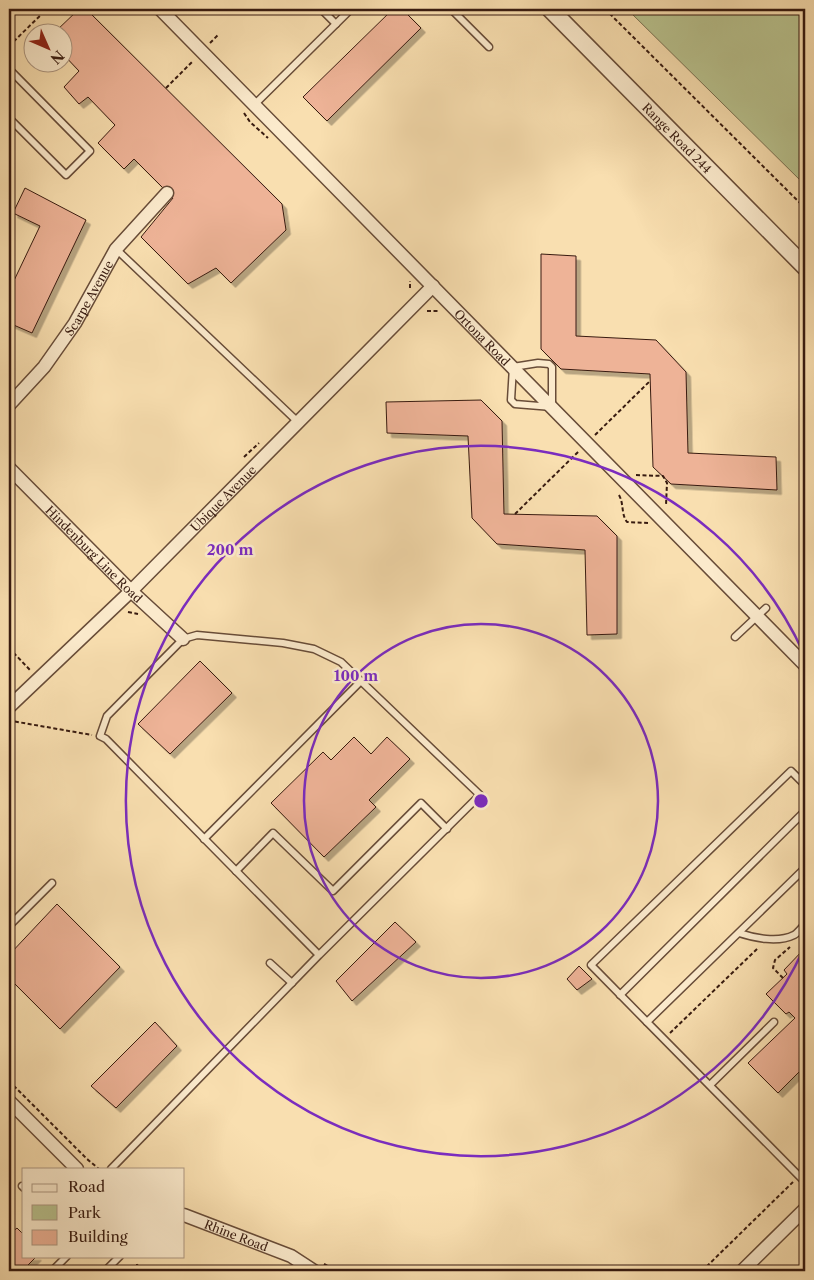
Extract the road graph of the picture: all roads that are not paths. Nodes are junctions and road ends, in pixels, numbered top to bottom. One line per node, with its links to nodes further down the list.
1 (160, 9): 9 (street, Ortona Road)
2 (321, 9): 6 (lane)
3 (351, 9): 6 (lane)
4 (451, 9): 7 (lane)
5 (550, 9): 13 (street, Range Road 244)
6 (336, 24): 9 (lane)
7 (489, 47)
8 (9, 69): 10 (lane)
9 (255, 104): 14 (street, Ortona Road)
10 (9, 118)
11 (168, 193): 12 (street, Scarpe Avenue)
12 (116, 249): 16 (street, Scarpe Avenue); 18 (lane)
13 (805, 267)
14 (433, 286): 15 (street, Ortona Road); 18 (street, Ubique Avenue)
15 (513, 367): 17 (street, Ortona Road); 17 (lane); 17 (lane)
16 (9, 405)
17 (552, 407): 21 (street, Ortona Road)
18 (299, 423): 20 (street, Ubique Avenue)
19 (9, 468): 20 (street, Hindenburg Line Road)
20 (131, 591): 23 (street, Hindenburg Line Road); 26 (street, Ubique Avenue)
21 (761, 611): 22 (lane); 24 (street, Ortona Road)
22 (735, 637)
23 (183, 639): 25 (lane); 30 (lane)
24 (805, 665)
25 (361, 681): 29 (lane); 30 (lane)
26 (14, 710)
27 (805, 785): 40 (lane)
28 (805, 811): 40 (lane)
29 (447, 829): 32 (lane); 37 (lane)
30 (204, 839): 32 (lane)
31 (805, 868): 36 (lane)
32 (236, 871): 37 (lane)
33 (52, 883): 35 (lane)
34 (805, 924): 36 (lane)
35 (9, 926)
36 (739, 933): 41 (lane)
37 (319, 955): 39 (lane)
38 (270, 963): 39 (lane)
39 (292, 983): 46 (lane)
40 (620, 995): 41 (lane)
41 (648, 1022): 43 (lane)
42 (774, 1022): 43 (lane)
43 (710, 1085): 47 (lane)
44 (9, 1101): 45 (street)
45 (76, 1168)
46 (113, 1168)
47 (805, 1182)
48 (805, 1209): 55 (street)
49 (185, 1215): 54 (street, Rhine Road)
50 (65, 1258): 52 (lane)
51 (118, 1258): 53 (lane)
52 (52, 1271)
53 (105, 1271)
54 (314, 1271)
55 (742, 1271)

